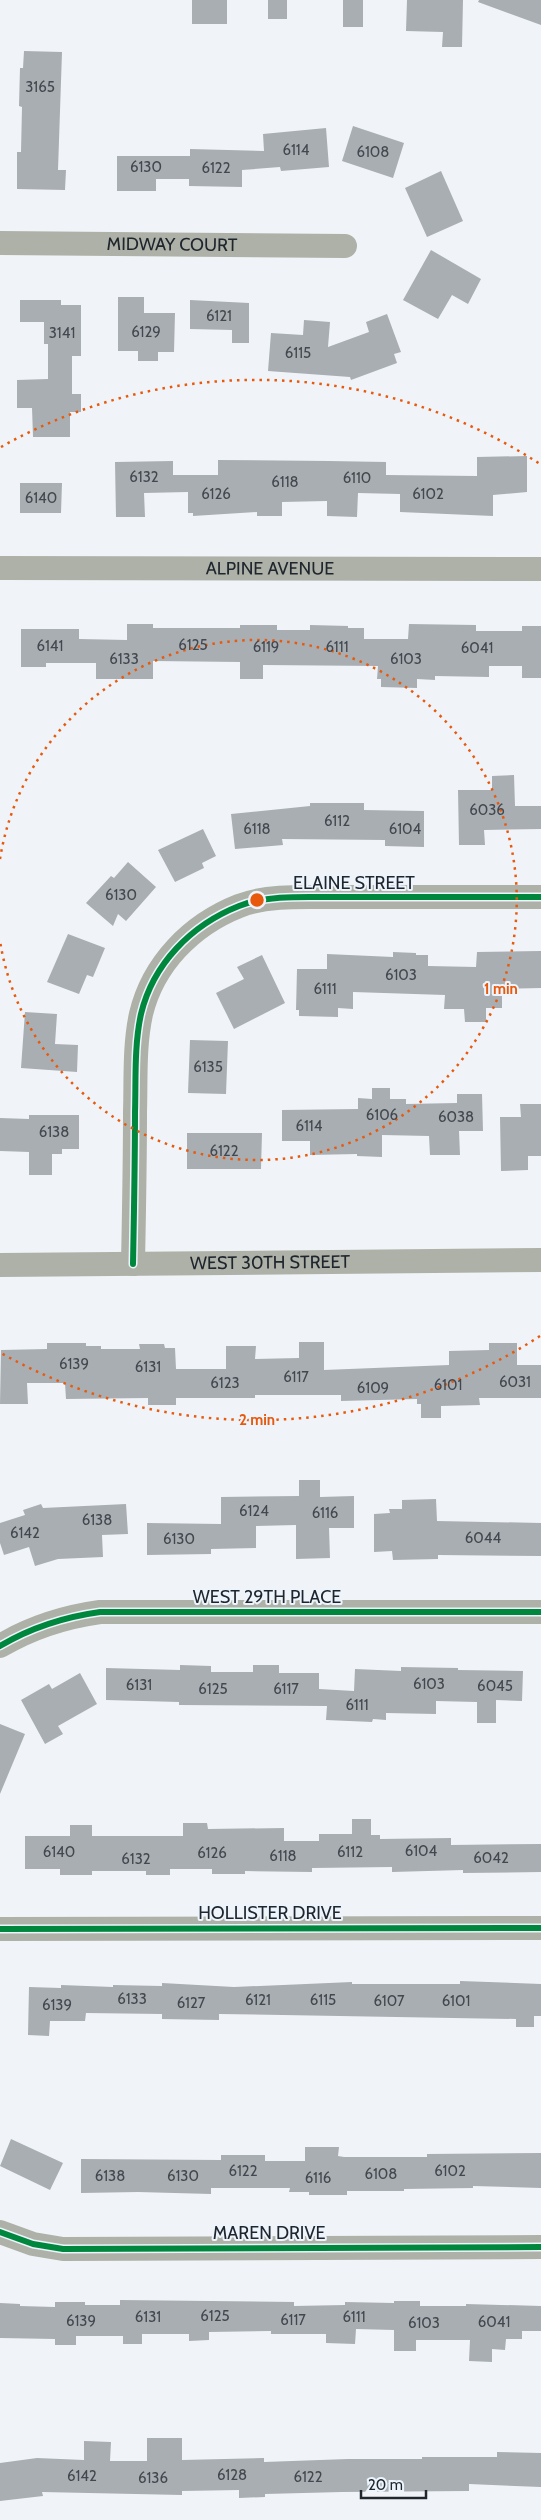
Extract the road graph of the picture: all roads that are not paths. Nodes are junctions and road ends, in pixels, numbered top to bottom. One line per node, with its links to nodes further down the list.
1 (0, 243): 2 (street, MIDWAY COURT)
2 (345, 246)
3 (0, 568): 4 (street, ALPINE AVENUE)
4 (541, 569)
5 (541, 897): 7 (street, ELAINE STREET)
6 (541, 1260): 7 (street, WEST 30TH STREET)
7 (133, 1264): 8 (street, WEST 30TH STREET)
8 (0, 1265)
9 (541, 1612): 10 (street, WEST 29TH PLACE)
10 (0, 1646)
11 (541, 1928): 12 (street, HOLLISTER DRIVE)
12 (0, 1929)
13 (0, 2232): 14 (street, MAREN DRIVE)
14 (541, 2246)

